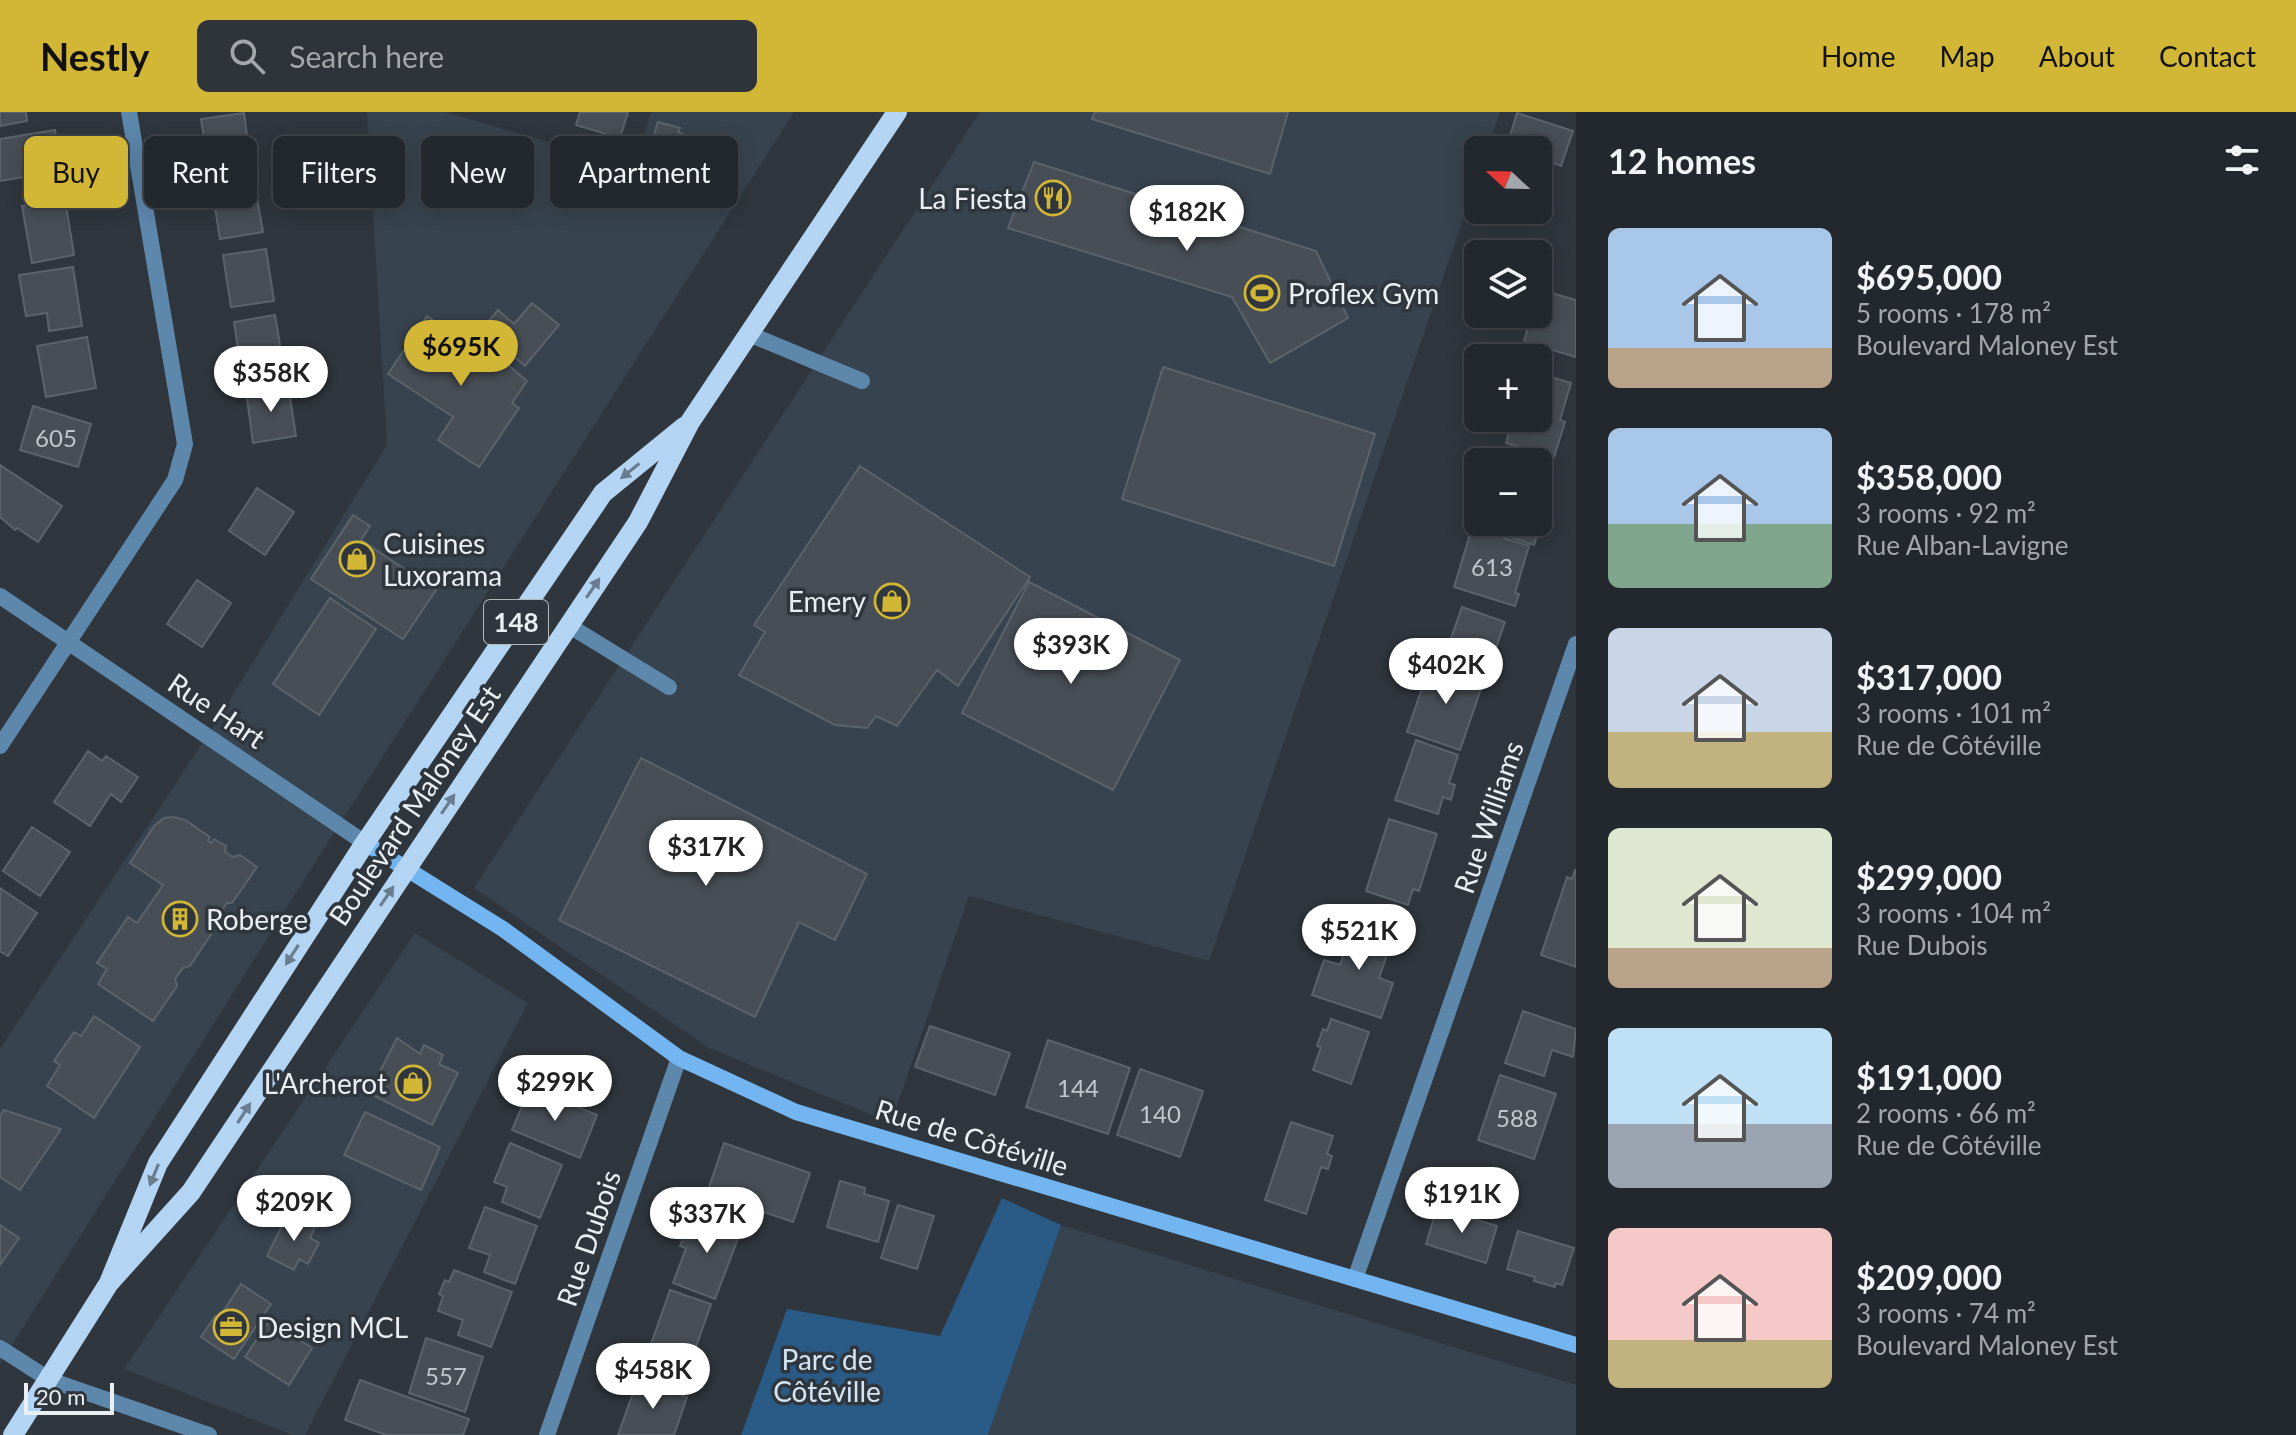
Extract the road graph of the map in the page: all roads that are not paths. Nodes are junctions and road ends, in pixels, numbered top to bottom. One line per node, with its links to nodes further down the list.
1 (129, 112): 8 (street)
2 (897, 112): 3 (main road, Boulevard Maloney Est / 148)
3 (749, 334): 4 (street); 5 (main road, Boulevard Maloney Est / 148)
4 (862, 381)
5 (690, 422): 7 (main road, Boulevard Maloney Est / 148, one-way to 5); 12 (main road, Boulevard Maloney Est / 148, one-way to 12)
6 (0, 596): 8 (street, Rue Hart)
7 (568, 625): 10 (street); 13 (main road, Boulevard Maloney Est / 148, one-way to 7)
8 (71, 642): 11 (street); 12 (street, Rue Hart)
9 (1576, 644): 15 (street, Rue Williams)
10 (669, 687)
11 (0, 746)
12 (365, 843): 13 (street, Rue Hart); 16 (main road, Boulevard Maloney Est / 148, one-way to 16)
13 (405, 869): 14 (street, Rue de Côtéville); 16 (main road, Boulevard Maloney Est / 148, one-way to 13)
14 (679, 1058): 15 (street, Rue de Côtéville); 22 (street, Rue Dubois)
15 (1355, 1279): 17 (street, Rue de Côtéville)
16 (109, 1283): 19 (main road, Boulevard Maloney Est / 148)
17 (1576, 1345)
18 (0, 1348): 19 (street)
19 (50, 1380): 20 (main road, Boulevard Maloney Est / 148); 21 (street)
20 (13, 1435)
21 (209, 1435)
22 (547, 1435)

